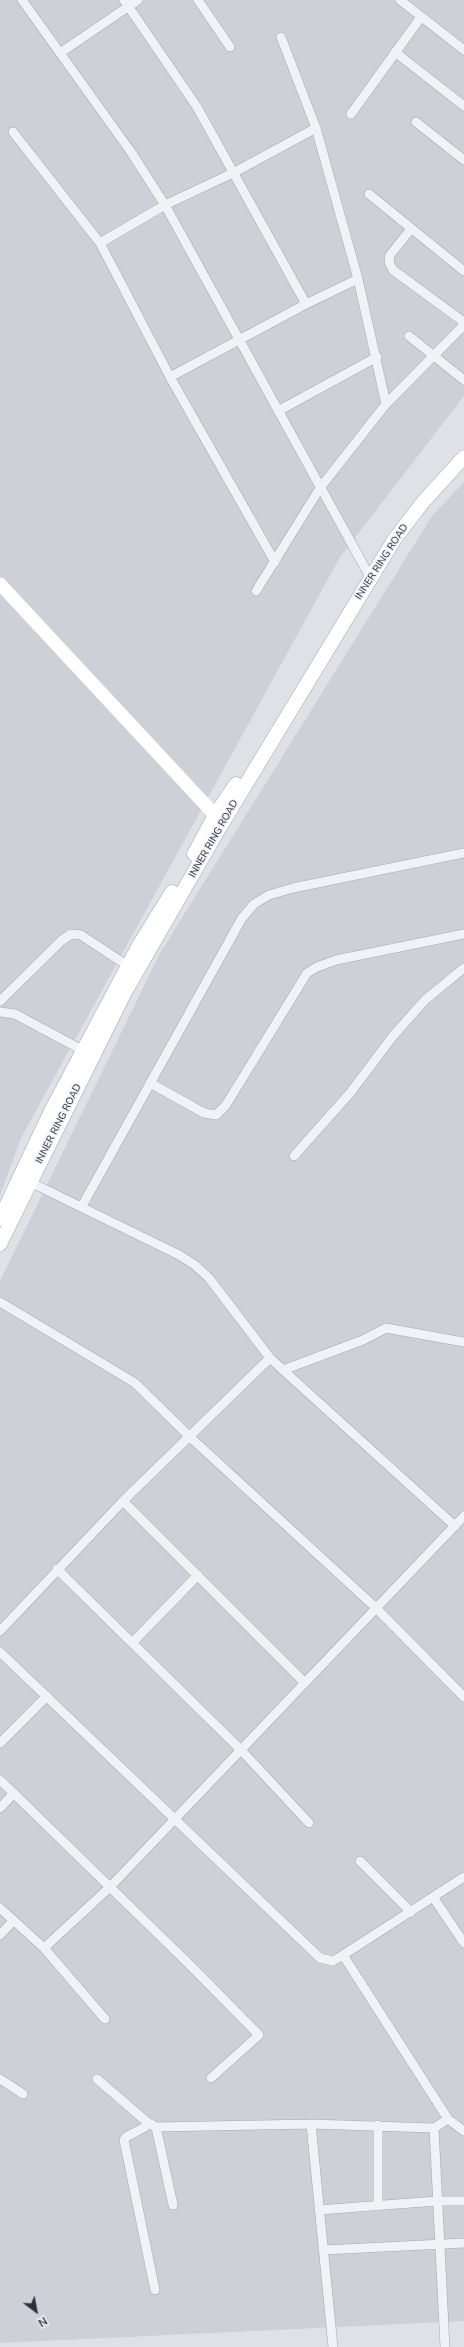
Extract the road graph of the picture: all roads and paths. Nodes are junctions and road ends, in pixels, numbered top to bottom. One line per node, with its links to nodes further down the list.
1 (22, 0): 11 (street)
2 (138, 0): 5 (street)
3 (198, 0): 8 (street)
4 (400, 0): 6 (street)
5 (127, 3): 11 (street); 18 (street)
6 (421, 17): 9 (street); 10 (street)
7 (281, 37): 15 (street)
8 (230, 47)
9 (464, 50)
10 (395, 52): 12 (street); 13 (street)
11 (60, 53): 20 (street)
12 (464, 106)
13 (351, 114)
14 (416, 122): 17 (street)
15 (316, 128): 18 (street); 24 (street)
16 (13, 132): 22 (street)
17 (464, 160)
18 (233, 173): 20 (street); 25 (street)
19 (369, 194): 21 (street)
20 (165, 205): 22 (street); 28 (street)
21 (411, 228): 23 (street); 26 (street)
22 (100, 243): 31 (street)
23 (464, 271)
24 (358, 279): 25 (street); 30 (street)
25 (306, 304): 28 (street)
26 (464, 324): 29 (street)
27 (409, 336): 29 (street)
28 (241, 339): 31 (street); 34 (street)
29 (435, 355): 32 (street); 33 (street)
30 (377, 356): 33 (street); 34 (street)
31 (170, 377): 38 (street)
32 (464, 380)
33 (386, 404): 37 (street)
34 (278, 411): 37 (street)
35 (464, 446): 39 (main road, INNER RING ROAD)
36 (464, 457): 39 (main road, INNER RING ROAD)
37 (320, 488): 38 (street); 39 (street)
38 (275, 562): 41 (street)
39 (369, 574): 42 (main road, INNER RING ROAD)
40 (0, 584): 42 (street)
41 (256, 591)
42 (217, 821): 45 (main road, INNER RING ROAD); 52 (main road, INNER RING ROAD)
43 (464, 853): 50 (street)
44 (464, 934): 50 (street)
45 (128, 966): 47 (street); 49 (main road, INNER RING ROAD)
46 (464, 968): 51 (street)
47 (0, 1001)
48 (0, 1012): 49 (street)
49 (84, 1051): 54 (main road, INNER RING ROAD)
50 (150, 1083): 53 (street)
51 (294, 1156)
52 (30, 1182): 53 (street); 55 (main road, INNER RING ROAD)
53 (82, 1206): 58 (street)
54 (0, 1219)
55 (0, 1244)
56 (0, 1302): 60 (street)
57 (464, 1342): 59 (street)
58 (270, 1358): 59 (street); 60 (street)
59 (283, 1370): 63 (street)
60 (190, 1436): 61 (street); 66 (street)
61 (123, 1501): 64 (street); 65 (street)
62 (464, 1516): 63 (street)
63 (455, 1526): 66 (street)
64 (57, 1569): 67 (street); 68 (street)
65 (198, 1575): 68 (street); 70 (street)
66 (375, 1607): 70 (street); 72 (street)
67 (0, 1630)
68 (132, 1643): 74 (street)
69 (0, 1652): 71 (street)
70 (305, 1683): 74 (street)
71 (47, 1696): 73 (street); 78 (street)
72 (464, 1697)
73 (0, 1743)
74 (241, 1750): 78 (street); 79 (street)
75 (0, 1780): 76 (street)
76 (14, 1794): 77 (street); 82 (street)
77 (0, 1808)
78 (174, 1819): 82 (street); 92 (street)
79 (309, 1823)
80 (360, 1861): 85 (street)
81 (464, 1877): 83 (street)
82 (110, 1887): 91 (street); 94 (street)
83 (433, 1897): 85 (street); 88 (street)
84 (0, 1908): 86 (street)
85 (411, 1912): 92 (street)
86 (13, 1921): 89 (street); 91 (street)
87 (464, 1926): 88 (street)
88 (456, 1931): 90 (street)
89 (0, 1935)
90 (464, 1943)
91 (44, 1948): 93 (street)
92 (343, 1955): 98 (street)
93 (105, 2019)
94 (211, 2078)
95 (0, 2079): 97 (street)
96 (97, 2079): 99 (street)
97 (23, 2094)
98 (448, 2119): 103 (street); 104 (street)
99 (147, 2122): 102 (street); 113 (street)
100 (311, 2124): 101 (street); 102 (street); 109 (street)
101 (378, 2125): 103 (street); 108 (street)
102 (156, 2127): 107 (street)
103 (434, 2128): 105 (street)
104 (464, 2131)
105 (437, 2201): 106 (street); 108 (street); 110 (street)
106 (464, 2201)
107 (173, 2205)
108 (378, 2206): 109 (street)
109 (319, 2210): 112 (street)
110 (438, 2243): 111 (street); 112 (street); 115 (street)
111 (464, 2243)
112 (323, 2250): 114 (street)
113 (155, 2290)
114 (333, 2347)
115 (445, 2347)

